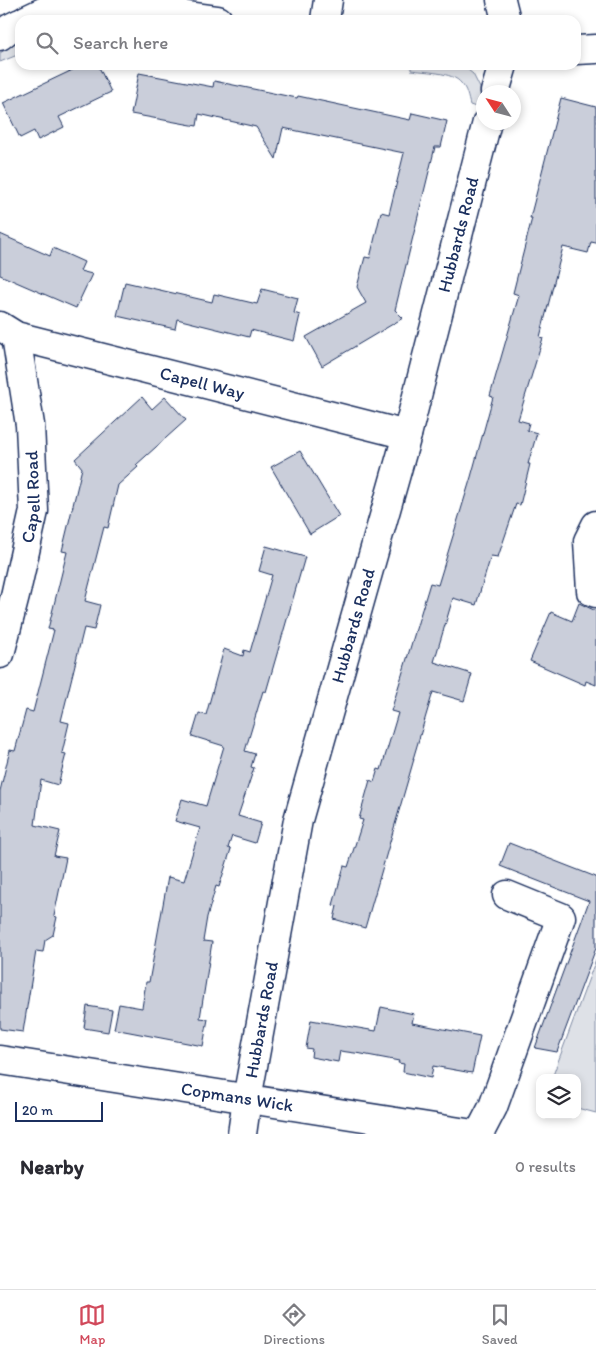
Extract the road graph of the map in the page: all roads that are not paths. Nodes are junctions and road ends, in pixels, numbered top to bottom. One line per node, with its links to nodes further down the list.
1 (328, 0): 5 (street)
2 (501, 0): 6 (street)
3 (39, 10): 4 (street)
4 (181, 15)
5 (326, 15)
6 (505, 15)
7 (15, 26): 8 (street)
8 (0, 36)
9 (596, 49): 10 (street)
10 (581, 50)
11 (502, 70): 12 (street)
12 (497, 85)
13 (485, 130): 15 (street, Hubbards Road)
14 (8, 331): 15 (street, Capell Way); 18 (street, Capell Road)
15 (407, 435): 21 (street, Hubbards Road)
16 (596, 525): 17 (street)
17 (596, 593)
18 (0, 654)
19 (507, 895): 24 (street)
20 (0, 1060): 21 (street, Copmans Wick)
21 (247, 1099): 22 (street, Hubbards Road); 23 (street, Copmans Wick)
22 (242, 1134)
23 (473, 1134)
24 (479, 1134)

